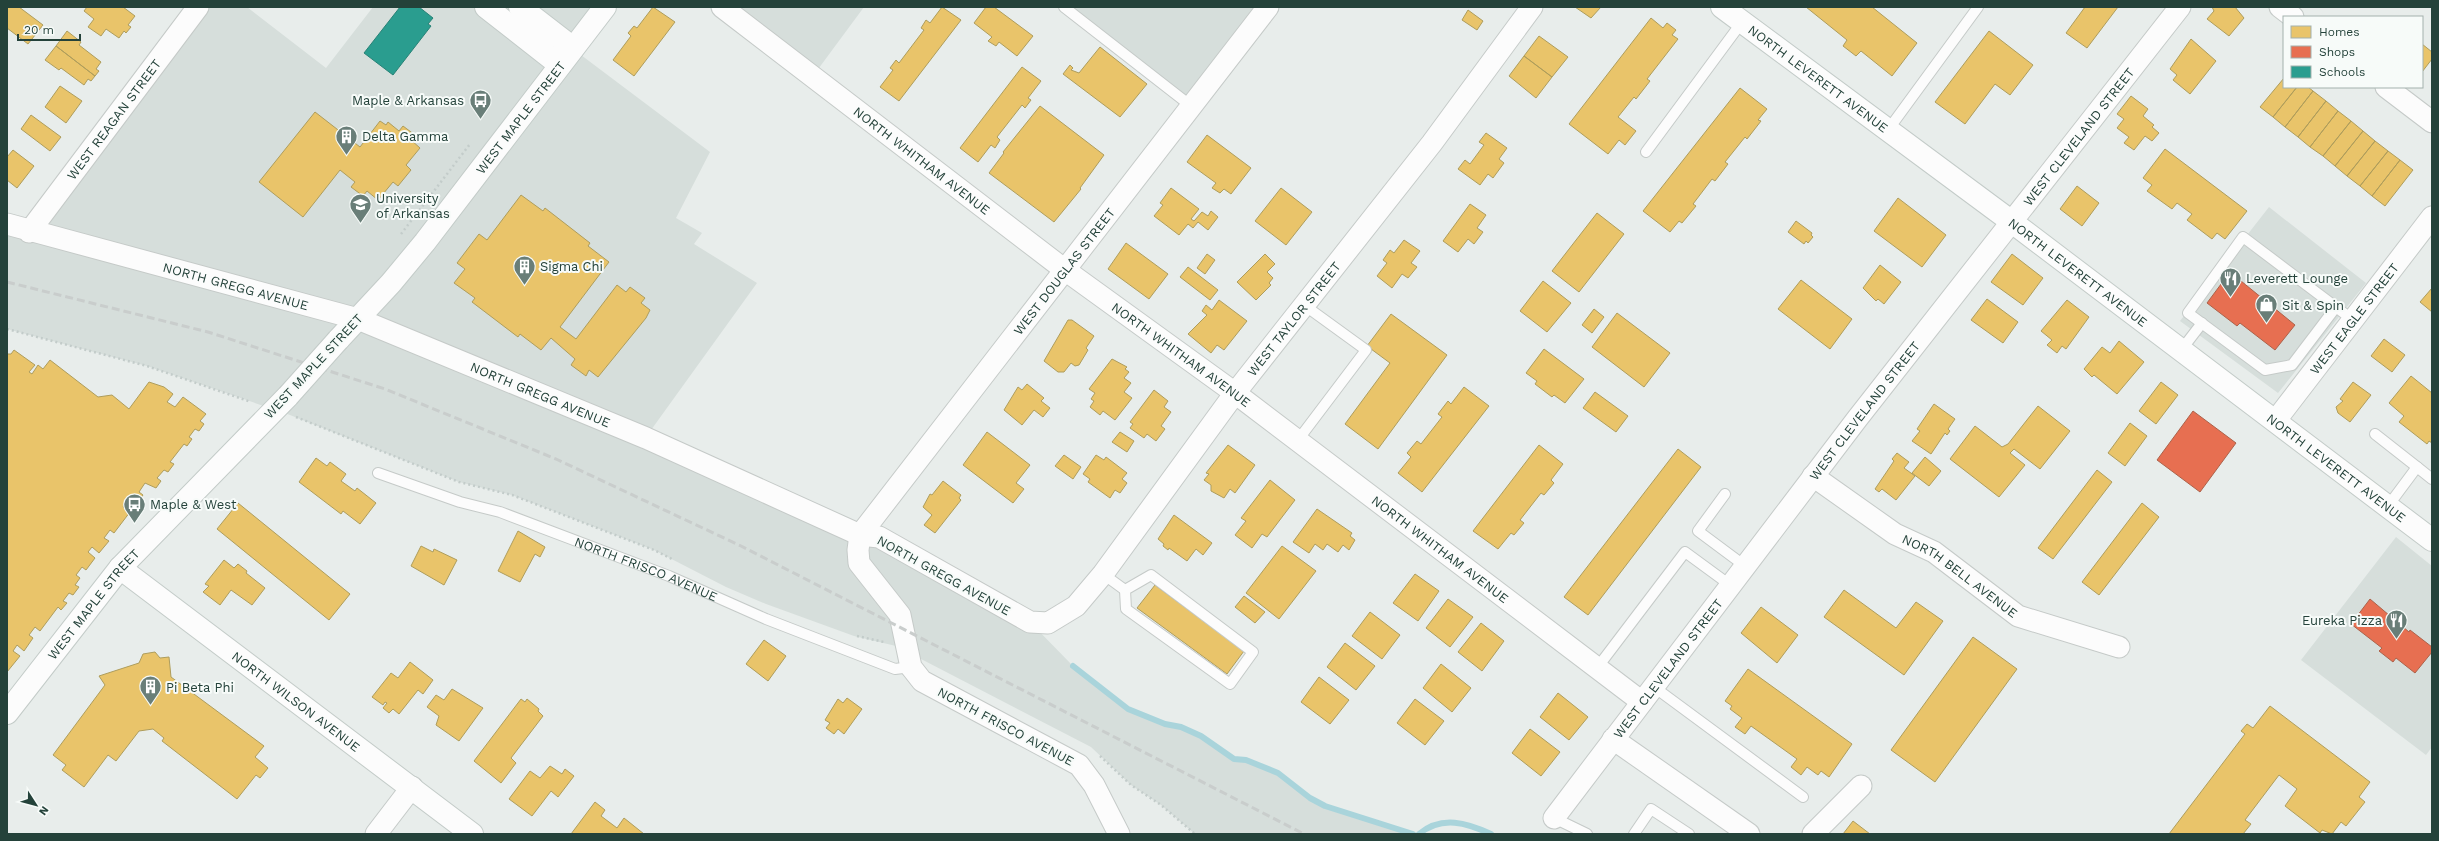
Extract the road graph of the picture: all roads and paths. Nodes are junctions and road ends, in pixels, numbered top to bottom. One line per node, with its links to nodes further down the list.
1 (198, 7): 25 (street, WEST REAGAN STREET)
2 (486, 7): 15 (street)
3 (520, 7): 15 (street)
4 (605, 7): 15 (street, WEST MAPLE STREET)
5 (722, 7): 27 (street, NORTH WHITHAM AVENUE)
6 (1064, 7): 17 (lane)
7 (1268, 7): 17 (street, WEST DOUGLAS STREET)
8 (1532, 7): 28 (street, WEST TAYLOR STREET)
9 (1722, 7): 14 (street, NORTH LEVERETT AVENUE)
10 (1978, 7): 19 (lane)
11 (2180, 7): 23 (street, WEST CLEVELAND STREET)
12 (2280, 7): 13 (street)
13 (2292, 16)
14 (1742, 22): 19 (street, NORTH LEVERETT AVENUE); 21 (lane)
15 (566, 56): 30 (street, WEST MAPLE STREET)
16 (2387, 88): 18 (street)
17 (1191, 106): 27 (street, WEST DOUGLAS STREET)
18 (2432, 122)
19 (1888, 130): 23 (street, NORTH LEVERETT AVENUE)
20 (475, 139): 26 (path)
21 (1646, 152)
22 (2432, 217): 31 (street, WEST EAGLE STREET)
23 (2012, 222): 34 (street, NORTH LEVERETT AVENUE); 42 (street, WEST CLEVELAND STREET)
24 (7, 224): 25 (street, NORTH GREGG AVENUE)
25 (29, 232): 30 (street, NORTH GREGG AVENUE)
26 (398, 239)
27 (1065, 270): 35 (street, NORTH WHITHAM AVENUE); 46 (street, WEST DOUGLAS STREET)
28 (1304, 305): 35 (street, WEST TAYLOR STREET); 39 (lane)
29 (2336, 307): 31 (lane); 32 (lane); 32 (lane)
30 (358, 319): 36 (street, WEST MAPLE STREET, bridge); 46 (street, NORTH GREGG AVENUE)
31 (2353, 320): 37 (street, WEST EAGLE STREET)
32 (2202, 323): 34 (lane)
33 (7, 329): 36 (path)
34 (2182, 350): 37 (street, NORTH LEVERETT AVENUE)
35 (1235, 392): 39 (street, NORTH WHITHAM AVENUE); 50 (street, WEST TAYLOR STREET)
36 (281, 403): 49 (street, WEST MAPLE STREET)
37 (2276, 420): 45 (street, NORTH LEVERETT AVENUE)
38 (2375, 434): 40 (lane)
39 (1298, 440): 56 (street, NORTH WHITHAM AVENUE)
40 (2417, 467): 43 (lane); 45 (lane)
41 (378, 473): 55 (lane, NORTH FRISCO AVENUE)
42 (1813, 476): 48 (street, WEST CLEVELAND STREET); 54 (street, NORTH BELL AVENUE)
43 (2432, 479)
44 (1725, 494): 48 (lane)
45 (2388, 506): 47 (street, NORTH LEVERETT AVENUE)
46 (860, 535): 53 (street, NORTH GREGG AVENUE); 55 (street, NORTH FRISCO AVENUE)
47 (2432, 540)
48 (1745, 566): 51 (street, WEST CLEVELAND STREET)
49 (120, 568): 58 (street, WEST MAPLE STREET); 61 (street, NORTH WILSON AVENUE)
50 (1103, 574): 52 (lane); 53 (street, WEST TAYLOR STREET)
51 (1730, 585): 56 (lane); 57 (street, WEST CLEVELAND STREET)
52 (1125, 590): 52 (lane)
53 (1048, 623)
54 (2119, 647)
55 (911, 667): 66 (street, NORTH FRISCO AVENUE)
56 (1597, 668): 57 (street, NORTH WHITHAM AVENUE)
57 (1648, 694): 59 (street, WEST CLEVELAND STREET); 62 (lane)
58 (8, 709)
59 (1613, 739): 63 (street, WEST CLEVELAND STREET); 70 (street)
60 (1861, 786): 71 (street)
61 (412, 787): 64 (street); 65 (street, NORTH WILSON AVENUE)
62 (1803, 797)
63 (1554, 818): 67 (lane)
64 (376, 834)
65 (472, 834)
66 (1119, 834)
67 (1586, 834)
68 (1634, 834): 69 (lane)
69 (1689, 834)
70 (1750, 834)
71 (1813, 834)

